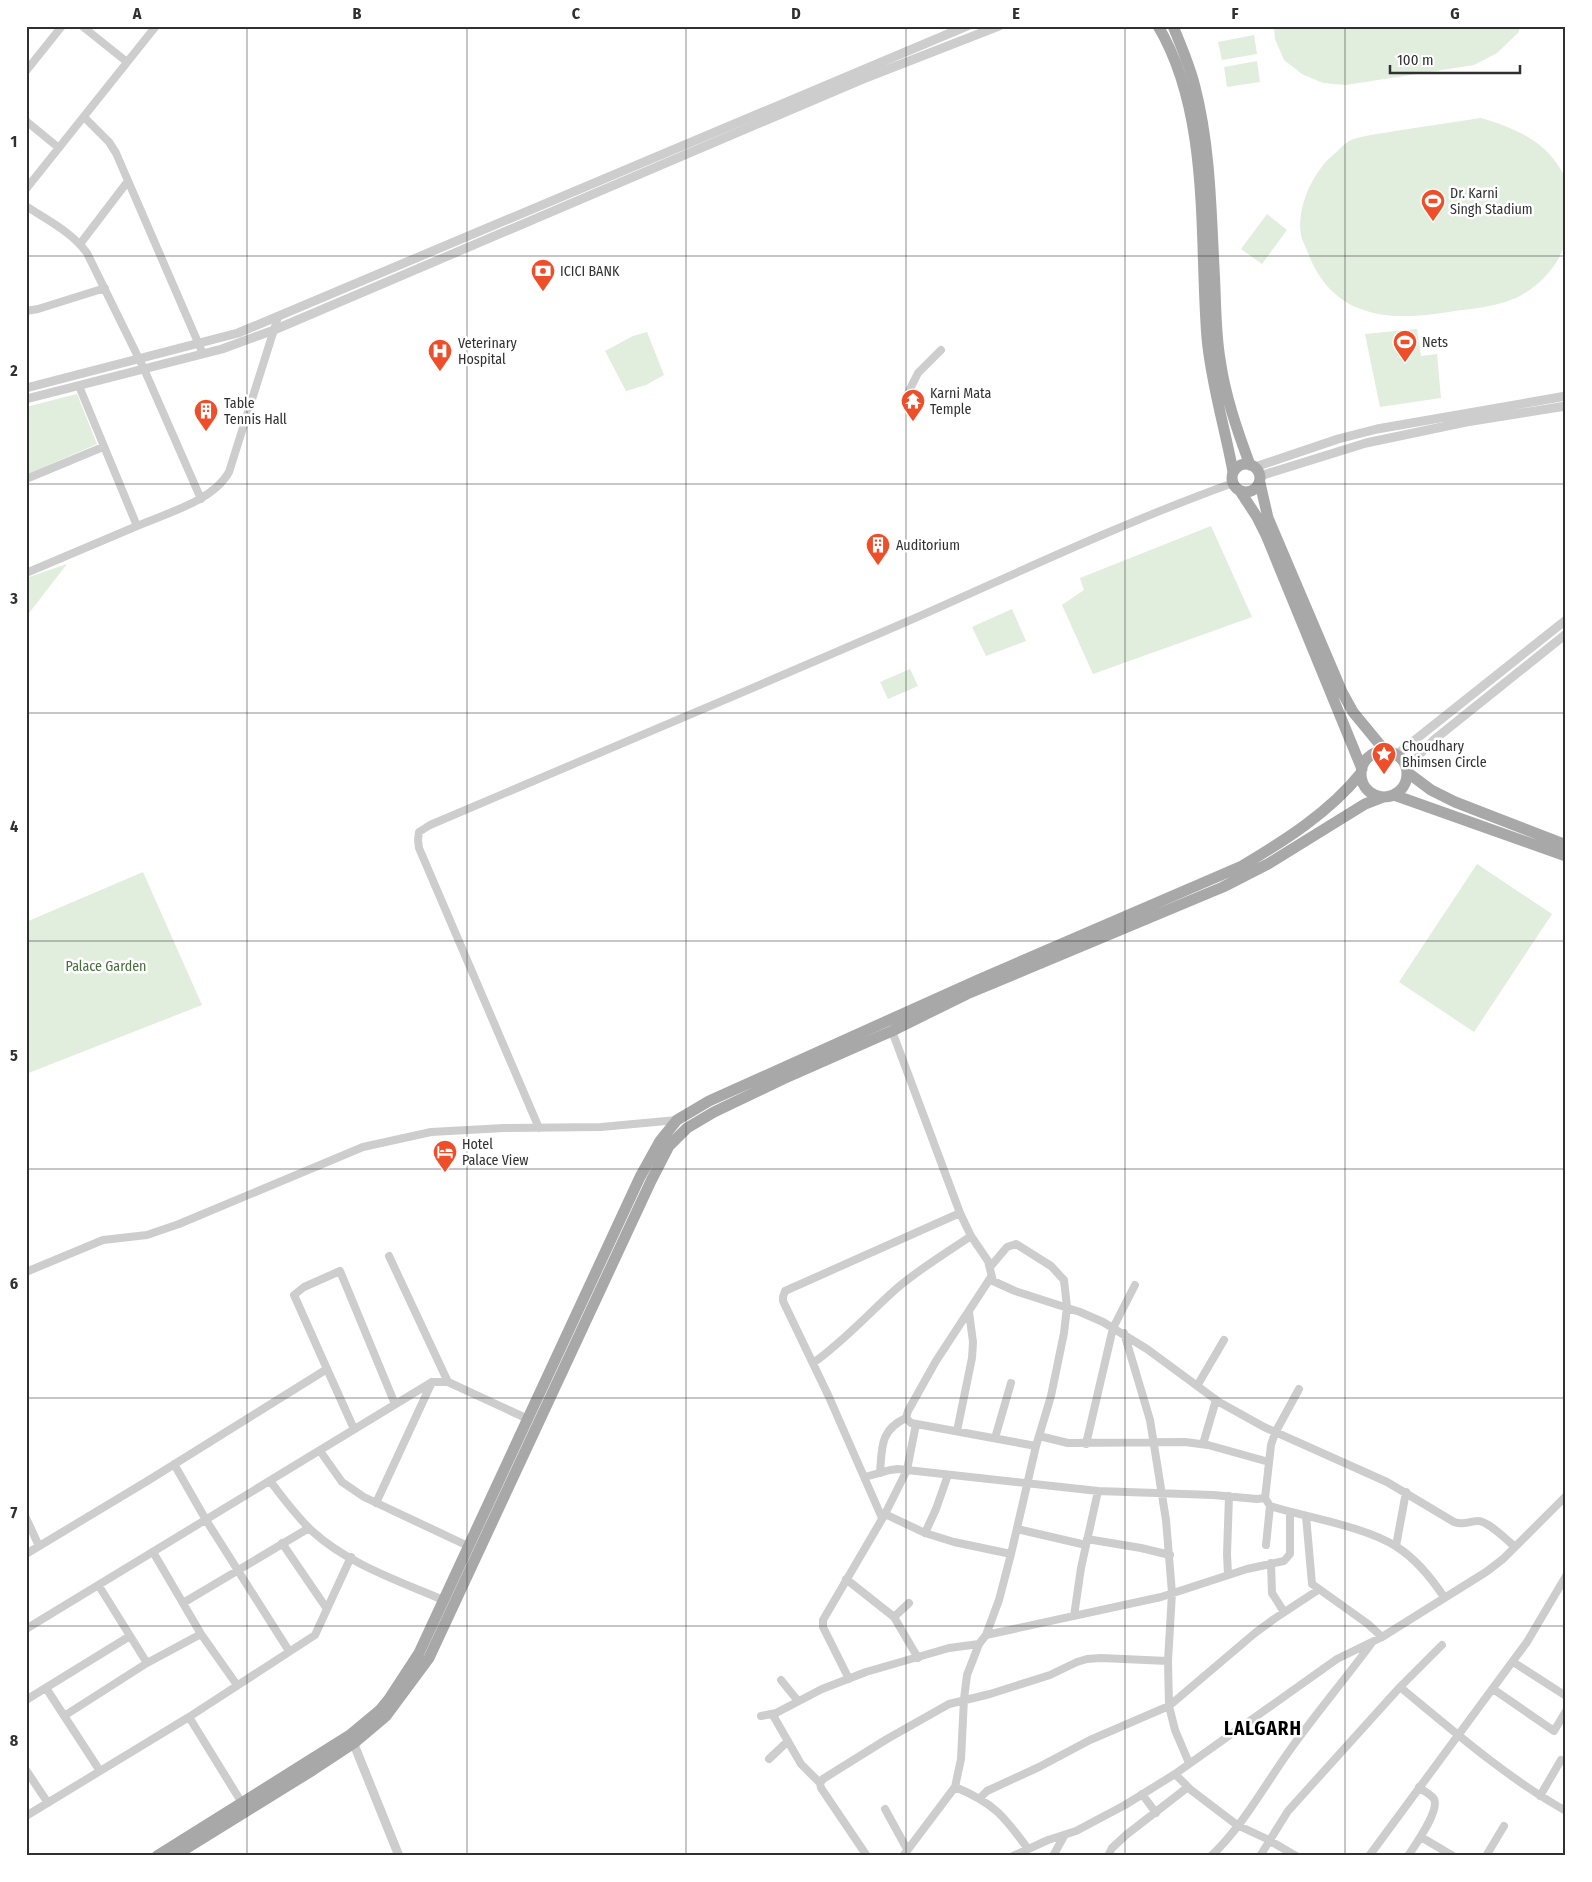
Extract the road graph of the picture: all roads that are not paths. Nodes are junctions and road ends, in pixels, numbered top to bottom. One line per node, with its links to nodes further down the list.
1 (62, 26): 9 (street)
2 (82, 26): 8 (street)
3 (156, 26): 8 (street)
4 (967, 26): 19 (street)
5 (999, 26): 20 (street)
6 (1158, 26): 34 (main road)
7 (1173, 26): 32 (main road)
8 (127, 62): 10 (street)
9 (28, 66)
10 (85, 118): 12 (street); 13 (street)
11 (26, 122): 12 (street)
12 (59, 148): 14 (street)
13 (128, 181): 16 (street); 21 (street)
14 (26, 189)
15 (26, 206): 16 (street)
16 (80, 244): 17 (street)
17 (105, 288): 18 (street); 24 (street)
18 (26, 311)
19 (278, 317): 20 (street); 21 (street)
20 (274, 330): 23 (street); 35 (street)
21 (199, 344): 23 (street); 24 (street)
22 (940, 350): 27 (street)
23 (204, 354): 24 (street)
24 (142, 364): 25 (street); 26 (street); 35 (street)
25 (79, 386): 29 (street); 31 (street)
26 (26, 388)
27 (907, 394)
28 (1566, 396): 32 (street)
29 (26, 400)
30 (1566, 406): 32 (street)
31 (104, 447): 33 (street); 36 (street)
32 (1256, 473): 34 (main road); 34 (main road); 40 (main road)
33 (26, 479)
34 (1236, 482): 42 (main road); 48 (street)
35 (201, 498): 36 (street)
36 (137, 526): 37 (street)
37 (26, 573)
38 (1566, 620): 40 (street)
39 (1566, 634): 41 (street)
40 (1391, 754): 41 (main road); 42 (main road)
41 (1406, 770): 43 (main road); 44 (main road)
42 (1361, 771): 43 (main road); 47 (main road)
43 (1388, 796): 45 (main road); 46 (main road)
44 (1566, 845)
45 (1566, 856)
46 (892, 1032): 49 (street); 165 (main road)
47 (677, 1120): 48 (street); 70 (main road)
48 (539, 1128): 53 (street)
49 (960, 1213): 50 (street); 61 (street)
50 (971, 1236): 52 (street); 61 (street)
51 (389, 1256): 64 (street)
52 (990, 1266): 54 (street); 56 (street)
53 (26, 1272)
54 (991, 1277): 56 (street); 57 (street)
55 (1135, 1285): 58 (street)
56 (1067, 1307): 58 (street); 76 (street)
57 (969, 1312): 71 (street); 74 (street)
58 (1113, 1328): 59 (street); 79 (street)
59 (1124, 1333): 66 (street); 78 (street)
60 (1224, 1340): 66 (street)
61 (813, 1363): 88 (street)
62 (327, 1369): 69 (street); 73 (street); 84 (street)
63 (432, 1382): 64 (street); 69 (street); 97 (street)
64 (448, 1382): 70 (street)
65 (1011, 1383): 77 (street)
66 (1196, 1386): 68 (street)
67 (1300, 1389): 75 (street)
68 (1216, 1400): 75 (street); 80 (street)
69 (395, 1404): 73 (street)
70 (528, 1418): 111 (main road)
71 (906, 1418): 72 (street); 86 (street)
72 (916, 1424): 74 (street); 85 (street)
73 (354, 1429): 82 (street)
74 (957, 1431): 77 (street)
75 (1275, 1432): 83 (street); 93 (street)
76 (1039, 1436): 79 (street); 81 (street)
77 (995, 1438): 81 (street)
78 (1153, 1442): 79 (street); 80 (street); 92 (street)
79 (1086, 1444)
80 (1202, 1444): 83 (street)
81 (1036, 1446): 90 (street)
82 (320, 1451): 89 (street); 97 (street)
83 (1269, 1462): 96 (street)
84 (174, 1464): 103 (street); 110 (street)
85 (906, 1470): 86 (street); 87 (street); 100 (street)
86 (880, 1473): 88 (street)
87 (948, 1475): 90 (street); 106 (street)
88 (865, 1477): 100 (street)
89 (270, 1481): 103 (street); 104 (street)
90 (1027, 1484): 91 (street); 105 (street)
91 (1098, 1491): 92 (street); 107 (street)
92 (1162, 1492): 94 (street); 117 (street)
93 (1406, 1492): 112 (street); 113 (street)
94 (1230, 1496): 96 (street); 121 (street)
95 (1566, 1496): 113 (street)
96 (1265, 1498): 98 (street)
97 (376, 1503): 111 (street)
98 (1270, 1506): 99 (street); 109 (street)
99 (1290, 1512): 101 (street); 119 (street)
100 (884, 1516): 106 (street); 123 (street)
101 (1306, 1516): 112 (street); 125 (street)
102 (26, 1518): 110 (street)
103 (206, 1520): 114 (street); 120 (street)
104 (309, 1528): 108 (street); 118 (street)
105 (1017, 1528): 107 (street); 116 (street)
106 (926, 1533): 116 (street)
107 (1086, 1542): 117 (street); 133 (street)
108 (282, 1543): 120 (street); 131 (street)
109 (1266, 1545)
110 (39, 1546): 115 (street)
111 (468, 1546): 128 (main road)
112 (1396, 1546): 127 (street)
113 (1515, 1547): 127 (street)
114 (153, 1552): 124 (street); 129 (street)
115 (26, 1554)
116 (1012, 1554): 137 (street)
117 (1170, 1555): 126 (street)
118 (351, 1557): 128 (street); 131 (street)
119 (1271, 1564): 121 (street); 132 (street)
120 (237, 1570): 129 (street); 143 (street)
121 (1228, 1575): 126 (street)
122 (1566, 1576): 146 (street)
123 (846, 1580): 134 (street); 148 (street)
124 (99, 1586): 135 (street); 138 (street)
125 (1318, 1590): 132 (street); 139 (street)
126 (1172, 1594): 133 (street); 145 (street)
127 (1444, 1597): 139 (street)
128 (443, 1600): 165 (main road)
129 (183, 1603): 136 (street)
130 (909, 1603): 134 (street)
131 (327, 1609): 143 (street)
132 (1284, 1612): 158 (street)
133 (1074, 1616): 137 (street)
134 (894, 1617): 144 (street)
135 (26, 1629)
136 (201, 1634): 147 (street); 150 (street)
137 (986, 1635): 141 (street)
138 (130, 1636): 147 (street); 152 (street)
139 (1382, 1637): 140 (street)
140 (1373, 1642): 169 (street); 186 (street)
141 (979, 1644): 144 (street); 156 (street)
142 (1442, 1645): 151 (street)
143 (289, 1651): 150 (street)
144 (918, 1658): 148 (street)
145 (1168, 1660): 156 (street); 158 (street)
146 (1513, 1662): 153 (street); 154 (street)
147 (148, 1663): 161 (street)
148 (849, 1679): 157 (street)
149 (781, 1680): 157 (street)
150 (237, 1686): 162 (street)
151 (1400, 1687): 164 (street); 190 (street)
152 (46, 1688): 155 (street); 161 (street)
153 (1493, 1689): 159 (street); 164 (street)
154 (1566, 1696)
155 (26, 1700)
156 (964, 1700): 173 (street); 174 (street)
157 (798, 1701): 160 (street)
158 (1169, 1706): 169 (street); 179 (street)
159 (1566, 1711)
160 (776, 1713): 163 (street); 166 (street)
161 (64, 1716): 171 (street)
162 (189, 1716): 171 (street); 180 (street)
163 (761, 1716)
164 (1458, 1734): 176 (street); 178 (street)
165 (352, 1739): 180 (main road); 194 (main road); 195 (street)
166 (788, 1741): 167 (street); 173 (street)
167 (769, 1758)
168 (1561, 1760): 178 (street)
169 (1189, 1763): 172 (street)
170 (26, 1770): 181 (street)
171 (100, 1771): 181 (street)
172 (1175, 1774): 175 (street); 177 (street)
173 (820, 1783): 196 (street)
174 (955, 1787): 179 (street); 192 (street)
175 (1188, 1787): 184 (street); 186 (street)
176 (1418, 1787): 189 (street); 203 (street)
177 (1142, 1794): 184 (street); 188 (street)
178 (1540, 1796): 183 (street)
179 (980, 1798): 191 (street)
180 (242, 1803): 193 (main road)
181 (48, 1804): 185 (street)
182 (885, 1809): 192 (street)
183 (1566, 1811)
184 (1156, 1813): 199 (street)
185 (26, 1816)
186 (1237, 1825): 190 (street); 200 (street)
187 (1504, 1826): 206 (street)
188 (1064, 1836): 191 (street); 198 (street)
189 (1421, 1837): 204 (street); 205 (street)
190 (1270, 1841): 201 (street); 202 (street)
191 (1028, 1849): 197 (street)
192 (905, 1853)
193 (157, 1856)
194 (174, 1856)
195 (399, 1856)
196 (867, 1856)
197 (1013, 1856)
198 (1053, 1856)
199 (1108, 1856)
200 (1211, 1856)
201 (1260, 1856)
202 (1296, 1856)
203 (1369, 1856)
204 (1408, 1856)
205 (1453, 1856)
206 (1486, 1856)

